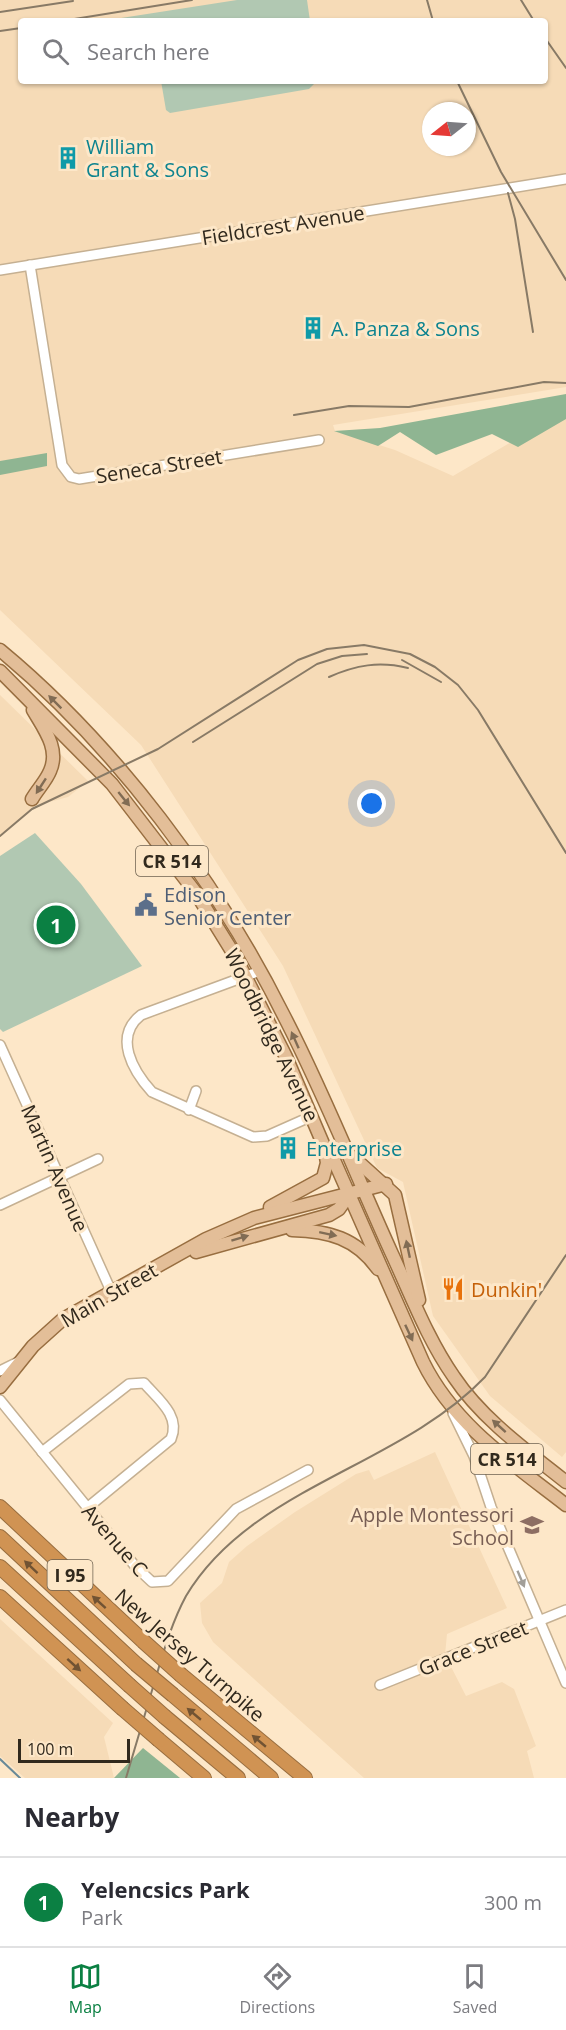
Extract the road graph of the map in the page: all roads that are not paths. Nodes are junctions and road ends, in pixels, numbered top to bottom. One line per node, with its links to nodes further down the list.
1 (566, 179): 2 (street, Fieldcrest Avenue)
2 (30, 265): 3 (street, Fieldcrest Avenue); 4 (street, Seneca Street)
3 (0, 270)
4 (319, 440)
5 (0, 650): 9 (main road, Woodbridge Avenue / CR 514, one-way to 5)
6 (0, 671): 7 (main road, Woodbridge Avenue / CR 514)
7 (26, 696): 8 (main road, one-way to 8); 10 (main road, Woodbridge Avenue / CR 514, one-way to 10)
8 (32, 799)
9 (260, 971): 10 (street); 16 (main road, Woodbridge Avenue / CR 514, one-way to 9)
10 (246, 978): 13 (street); 14 (main road, Woodbridge Avenue / CR 514)
11 (0, 1045): 18 (street, Martin Avenue)
12 (196, 1091): 13 (street)
13 (189, 1110): 14 (street)
14 (312, 1116): 15 (main road, Woodbridge Avenue / CR 514)
15 (324, 1146): 21 (main road, Woodbridge Avenue / CR 514); 23 (main road)
16 (344, 1147): 19 (main road); 20 (main road, Woodbridge Avenue / CR 514)
17 (98, 1159): 18 (street)
18 (59, 1178): 22 (street); 27 (street, Martin Avenue)
19 (386, 1184): 20 (main road, Main Street); 28 (main road, one-way to 19)
20 (363, 1189): 21 (main road, Main Street); 28 (main road, Woodbridge Avenue / CR 514)
21 (350, 1195): 23 (main road, Main Street); 24 (main road, Main Street); 26 (main road, Woodbridge Avenue / CR 514)
22 (0, 1205)
23 (254, 1218): 25 (main road, Main Street)
24 (270, 1230): 25 (main road, Main Street, one-way to 24); 26 (main road, one-way to 26)
25 (172, 1260): 27 (main road, Main Street)
26 (385, 1280): 33 (main road, Woodbridge Avenue / CR 514, one-way to 33)
27 (111, 1292): 29 (main road, Main Street)
28 (427, 1327): 36 (main road, Woodbridge Avenue / CR 514, one-way to 28)
29 (18, 1362): 30 (street); 31 (main road, Main Street)
30 (0, 1371)
31 (0, 1387)
32 (0, 1400): 34 (street, Avenue C)
33 (451, 1408): 37 (main road, Woodbridge Avenue / CR 514); 43 (street, one-way to 43)
34 (42, 1452): 39 (street, Avenue C); 39 (street)
35 (308, 1470): 39 (street, Avenue C)
36 (566, 1482)
37 (566, 1505)
38 (0, 1507): 51 (highway, New Jersey Turnpike / I 95, one-way to 38, bridge)
39 (87, 1508)
40 (0, 1537): 50 (highway, New Jersey Turnpike / I 95, one-way to 40, bridge)
41 (0, 1567): 49 (highway, I 95, bridge)
42 (0, 1597): 48 (highway, one-way to 48, bridge)
43 (529, 1597): 44 (street); 45 (street)
44 (562, 1611): 45 (street, Grace Street)
45 (539, 1621): 46 (street); 47 (street, Grace Street)
46 (566, 1683)
47 (380, 1685)
48 (204, 1778)
49 (238, 1778)
50 (271, 1778)
51 (305, 1778)

